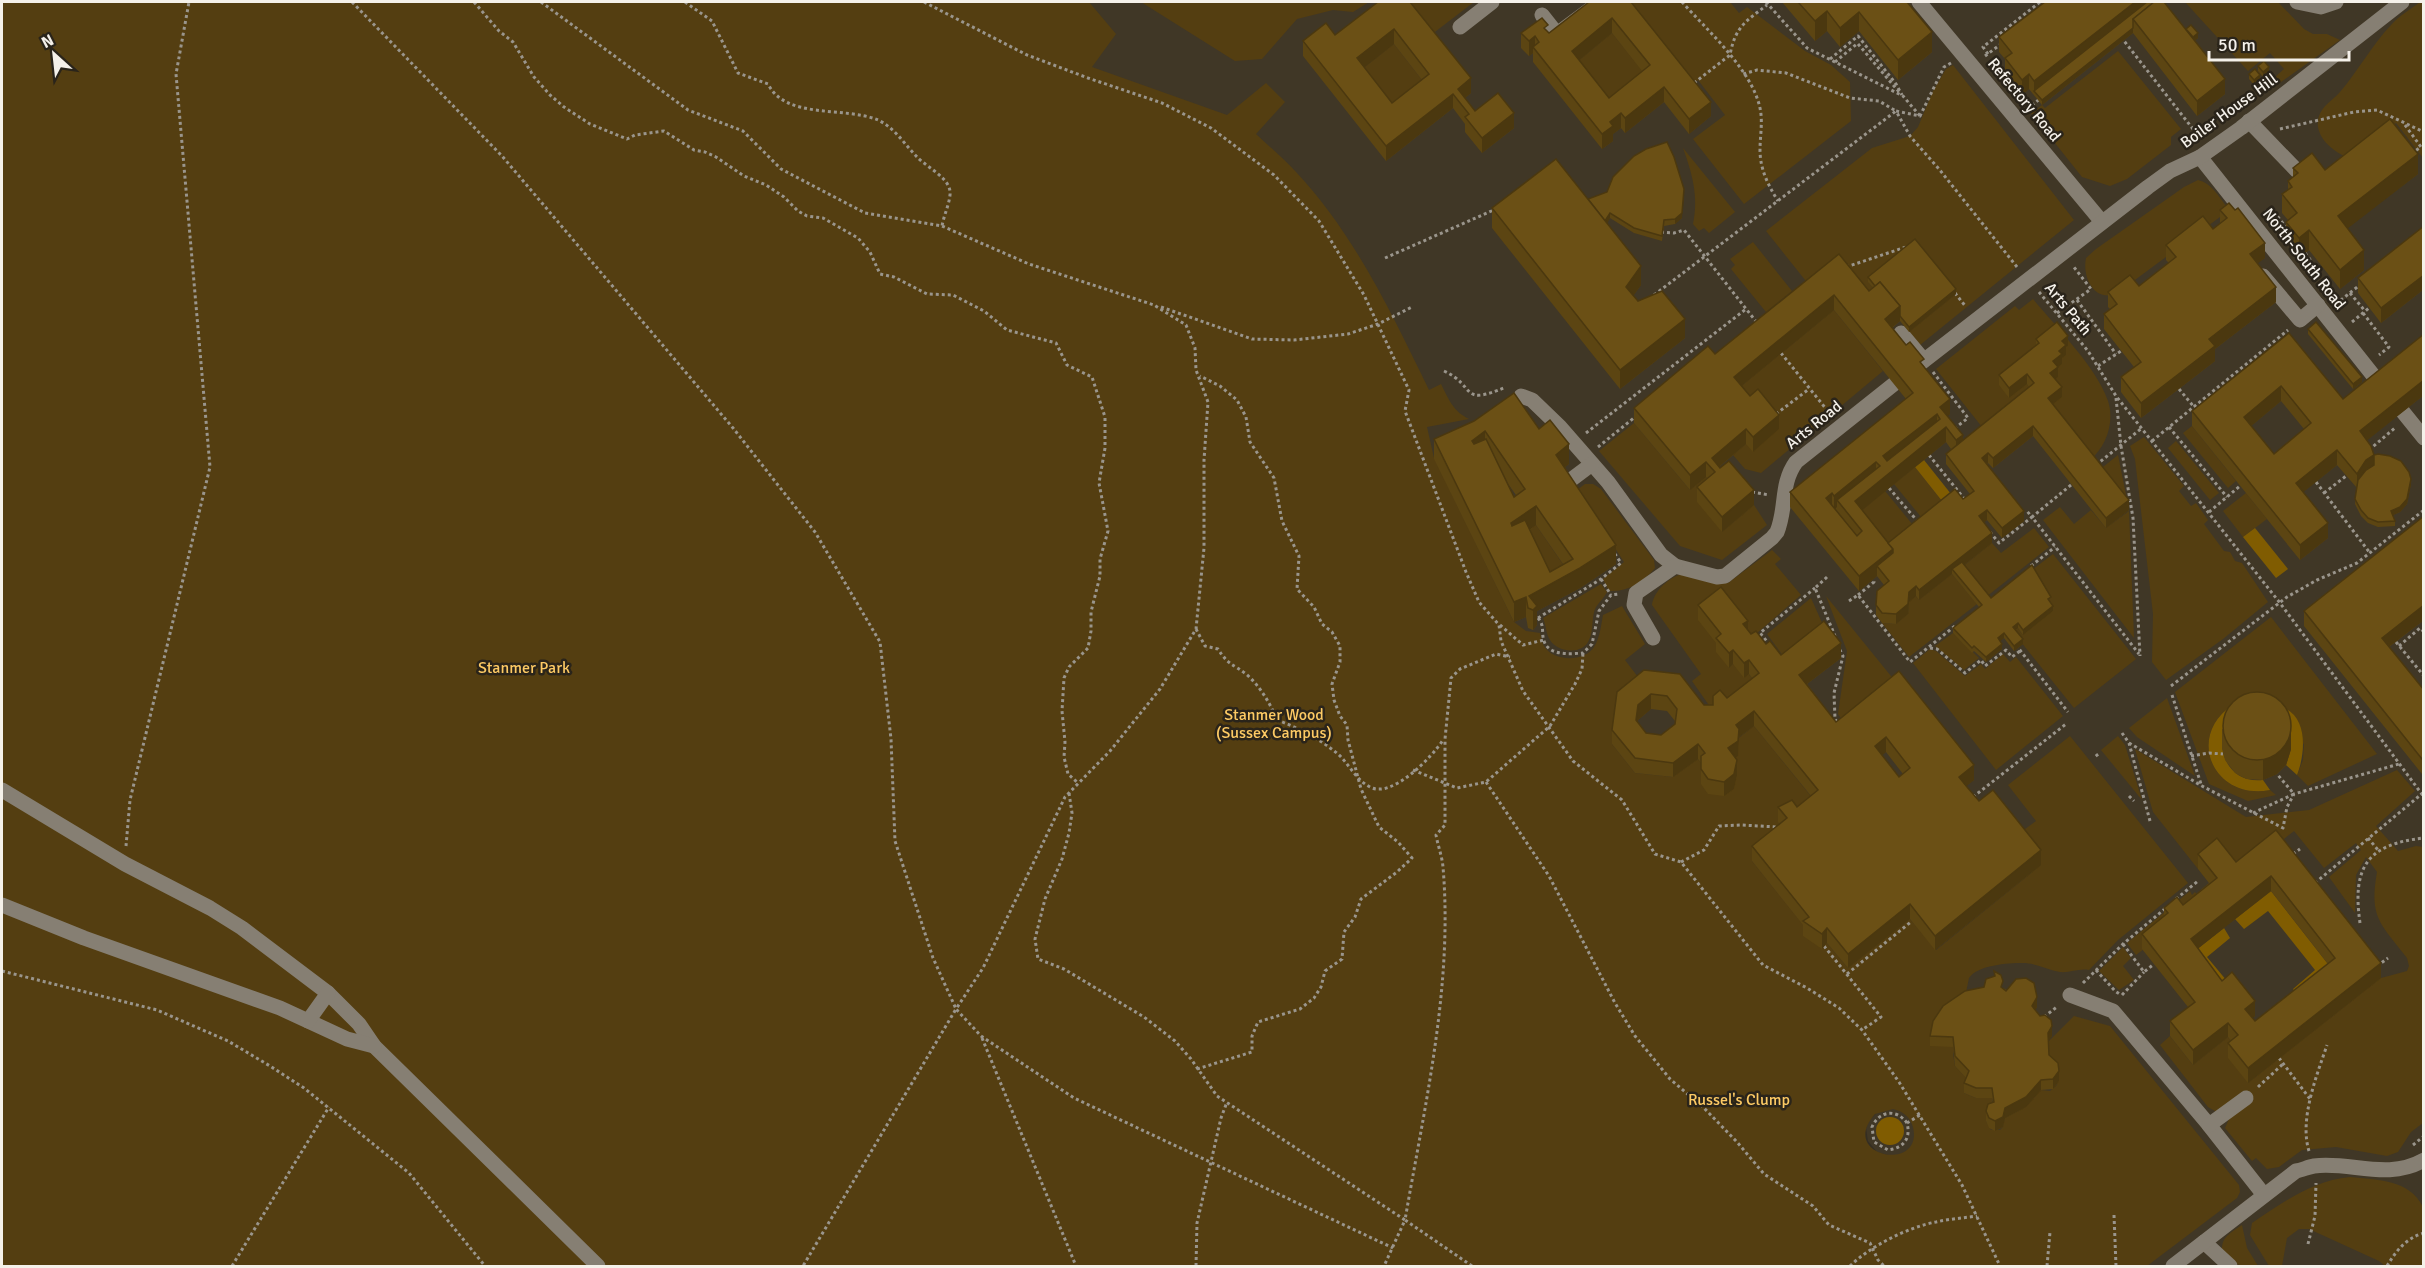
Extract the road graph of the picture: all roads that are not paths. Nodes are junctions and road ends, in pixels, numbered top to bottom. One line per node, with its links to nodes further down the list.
1 (1492, 2): 8 (street)
2 (1600, 2): 7 (street)
3 (1919, 2): 12 (street, Refectory Road)
4 (2297, 2): 5 (street)
5 (2336, 2)
6 (2402, 2): 9 (street, Boiler House Hill)
7 (1542, 15)
8 (1460, 27)
9 (2249, 122): 10 (street, Boiler House Hill); 11 (street)
10 (2205, 153): 12 (street, Boiler House Hill); 14 (street, North-South Road)
11 (2303, 177)
12 (2102, 222): 15 (street)
13 (2255, 266): 14 (street)
14 (2318, 305): 17 (street, North-South Road)
15 (1901, 333)
16 (1894, 384): 23 (street, Arts Road)
17 (2380, 384)
18 (1517, 390): 21 (street, Arts Road)
19 (2405, 415): 20 (street)
20 (2424, 438)
21 (1589, 461): 22 (street); 23 (street, Arts Road)
22 (1564, 485)
23 (1675, 566): 24 (street)
24 (1653, 638)
25 (2, 790): 27 (street)
26 (2, 905): 29 (street)
27 (328, 993): 29 (street); 30 (street)
28 (2070, 995): 32 (street)
29 (308, 1021): 30 (street)
30 (374, 1046): 36 (street)
31 (2246, 1098): 32 (street)
32 (2209, 1125): 34 (street)
33 (2424, 1160): 34 (street)
34 (2264, 1195): 35 (street)
35 (2204, 1242): 37 (street); 38 (street)
36 (598, 1266)
37 (2173, 1266)
38 (2230, 1266)

